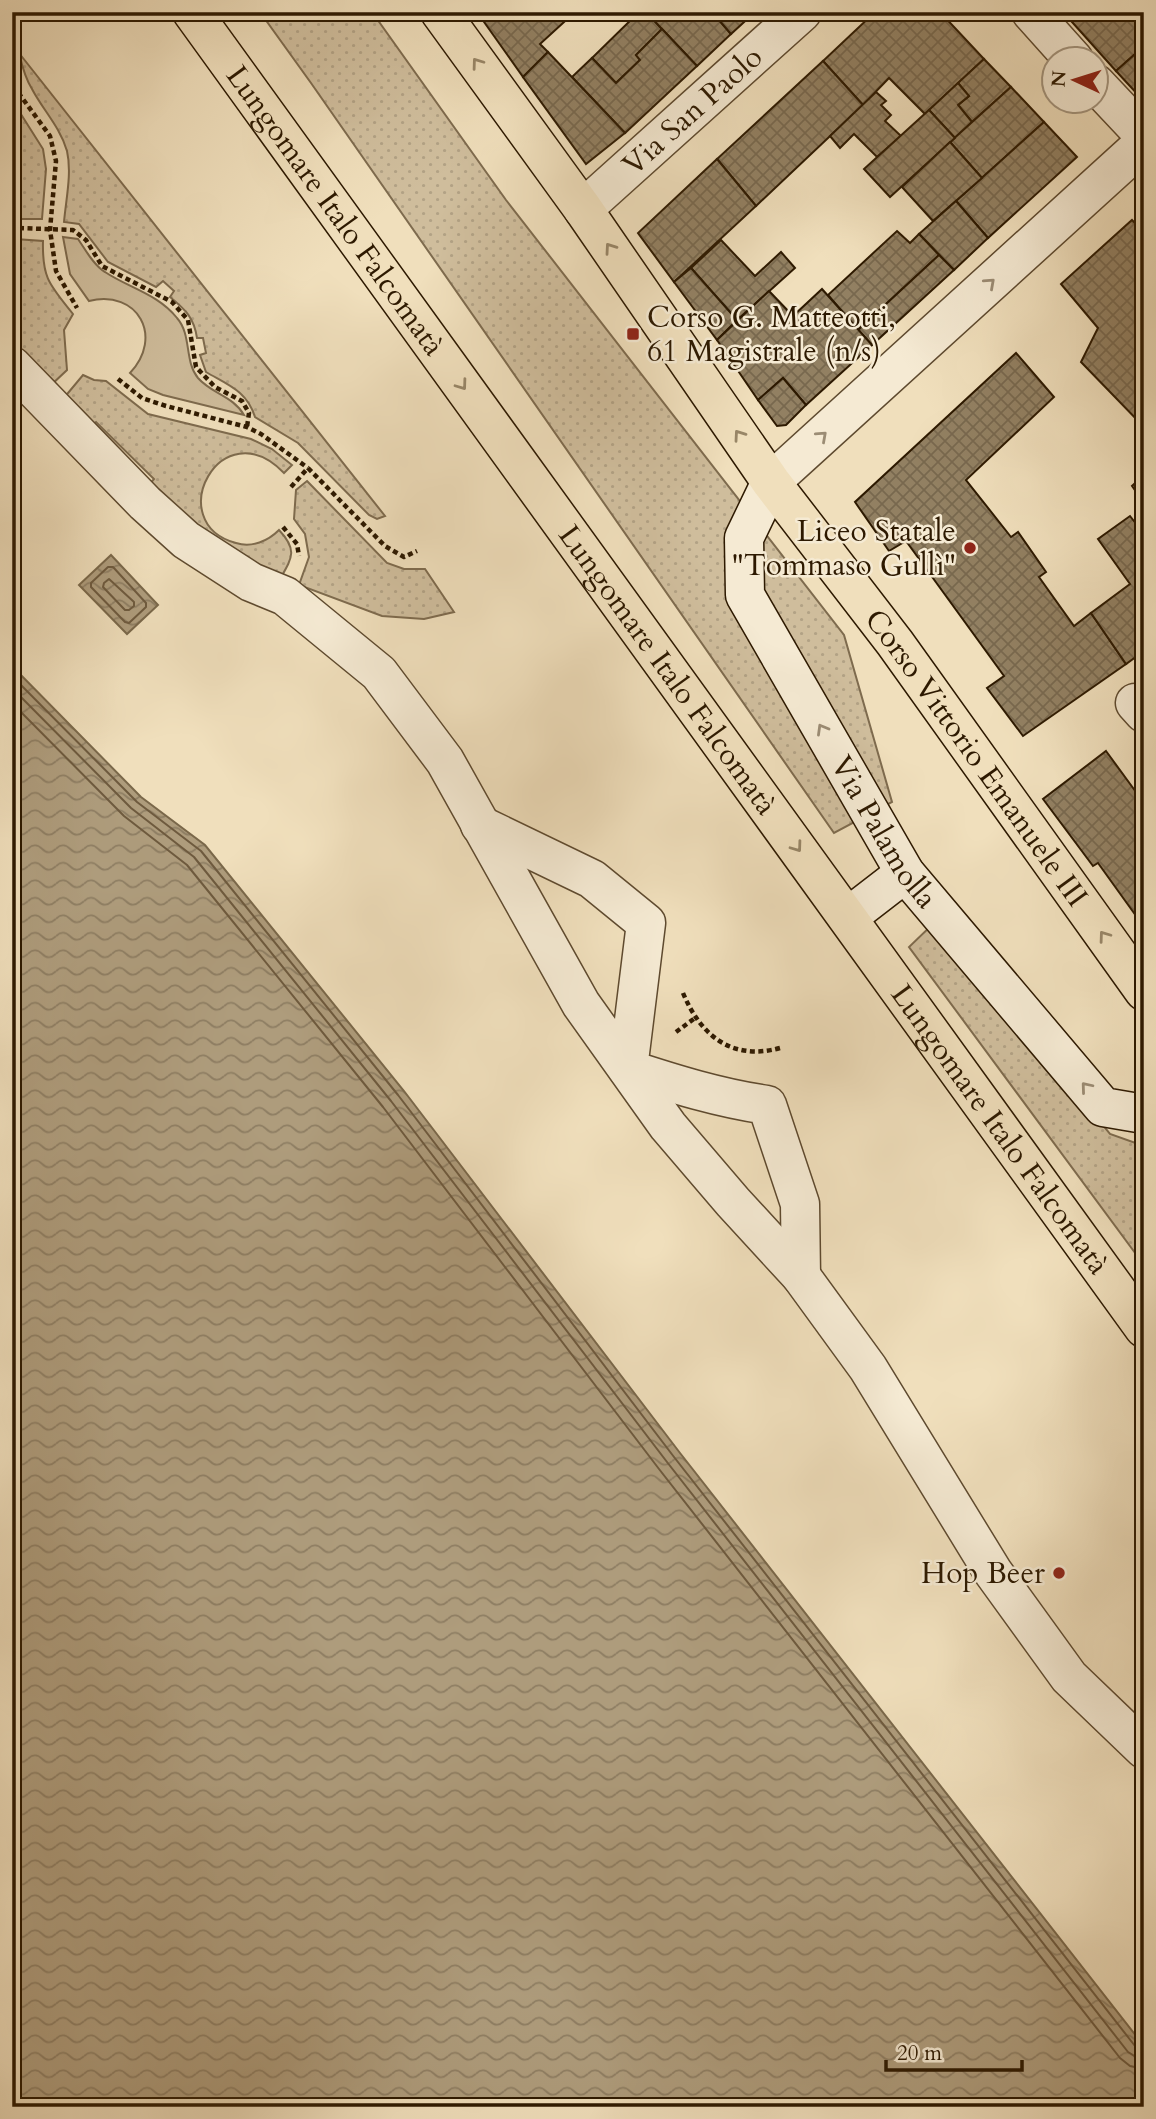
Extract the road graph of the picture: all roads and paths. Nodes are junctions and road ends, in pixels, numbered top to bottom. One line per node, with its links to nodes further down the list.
1 (192, 12): 23 (main road, Lungomare Italo Falcomatà, one-way to 23)
2 (440, 12): 10 (main road, Corso Vittorio Emanuele III, one-way to 2)
3 (802, 12): 10 (street, Via San Paolo)
4 (1031, 12): 5 (street)
5 (1061, 46)
6 (12, 68): 12 (path)
7 (1110, 98): 8 (street)
8 (1144, 135)
9 (1144, 143): 18 (street, one-way to 9)
10 (583, 209): 18 (main road, Corso Vittorio Emanuele III, one-way to 10)
11 (19, 228): 12 (path)
12 (50, 230): 13 (path); 16 (path)
13 (77, 308)
14 (12, 366): 21 (street)
15 (118, 379): 16 (path)
16 (247, 427): 17 (path)
17 (308, 468): 19 (path); 20 (path)
18 (771, 482): 22 (street, Via Palamolla, one-way to 18); 24 (main road, Corso Vittorio Emanuele III, one-way to 18)
19 (291, 487)
20 (417, 551)
21 (480, 825): 27 (street); 27 (street)
22 (905, 873): 23 (street); 28 (street, Via Palamolla, one-way to 22)
23 (848, 917): 30 (main road, Lungomare Italo Falcomatà)
24 (1144, 991)
25 (695, 1018): 26 (path)
26 (780, 1048)
27 (628, 1069): 29 (street); 29 (street)
28 (1144, 1114)
29 (801, 1276): 31 (street)
30 (1144, 1328)
31 (1144, 1749)

